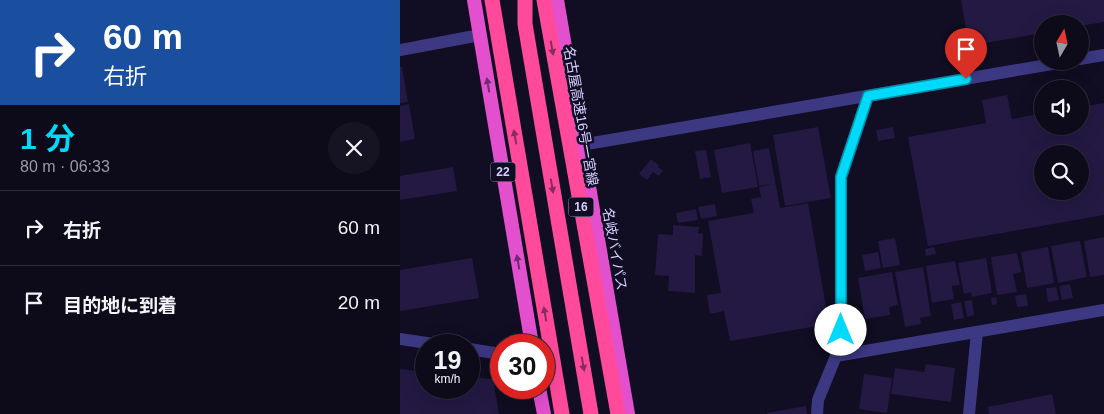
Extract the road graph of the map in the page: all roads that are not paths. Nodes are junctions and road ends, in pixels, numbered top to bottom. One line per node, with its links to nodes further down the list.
1 (474, 0): 6 (highway, 22)
2 (492, 0): 21 (highway, one-way to 2)
3 (525, 0): 22 (highway, one-way to 22)
4 (544, 0): 23 (highway, 名古屋高速16号一宮線 / 16, one-way to 23)
5 (557, 0): 12 (highway, 名岐バイパス)
6 (480, 35): 7 (street); 15 (highway, 22, one-way to 6)
7 (400, 50)
8 (1104, 55): 9 (street)
9 (1089, 58)
10 (1034, 67): 11 (street)
11 (868, 96): 12 (street); 18 (street)
12 (581, 146): 24 (highway, 名岐バイパス)
13 (1104, 310): 14 (street)
14 (977, 332): 18 (street); 26 (street)
15 (530, 334)
16 (400, 339): 17 (street)
17 (415, 341)
18 (836, 356): 25 (street)
19 (541, 399): 20 (highway)
20 (544, 414)
21 (562, 414)
22 (591, 414)
23 (618, 414)
24 (628, 414)
25 (817, 414)
26 (969, 414)

